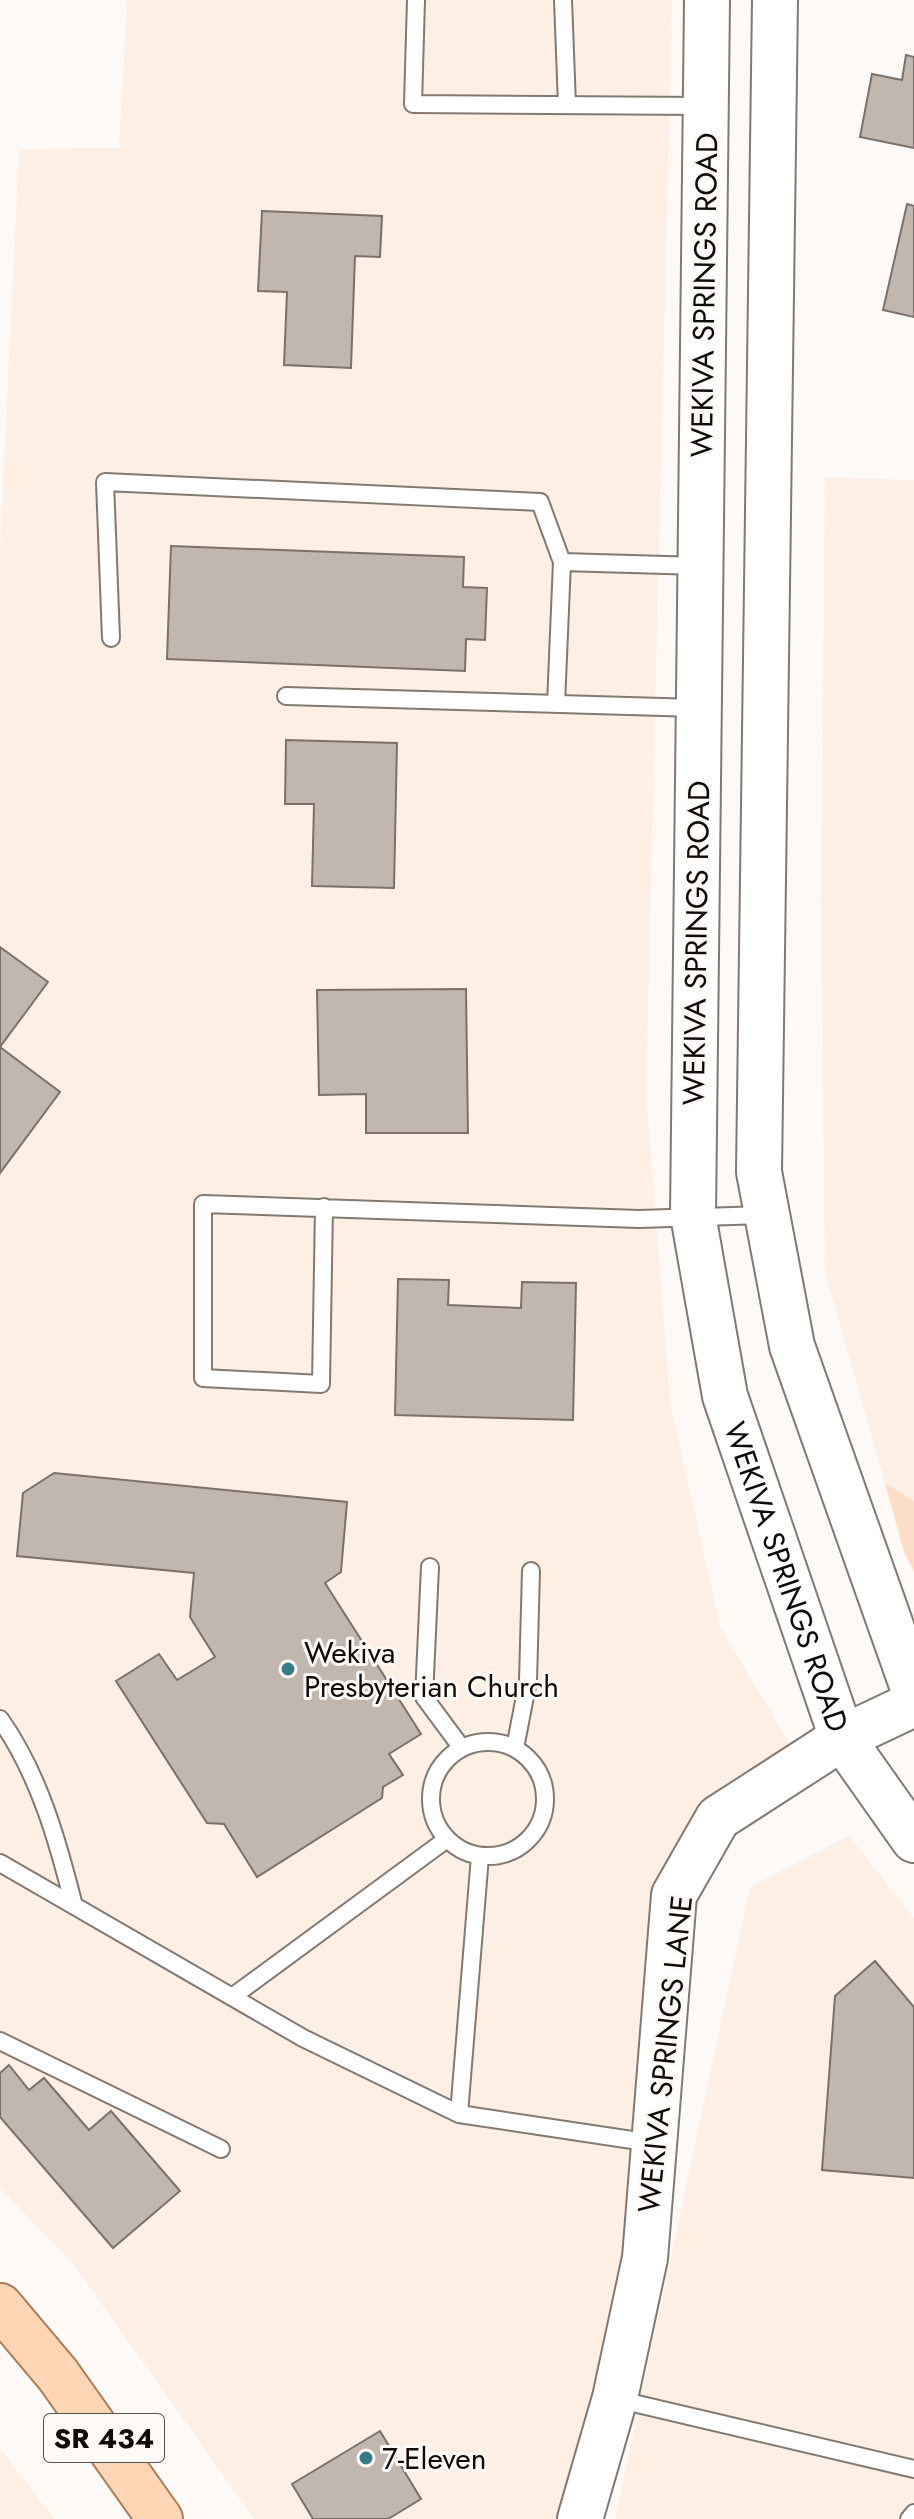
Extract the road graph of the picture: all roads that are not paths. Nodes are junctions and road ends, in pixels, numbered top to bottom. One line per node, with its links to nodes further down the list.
1 (416, 0): 5 (lane)
2 (563, 0): 5 (lane)
3 (707, 0): 6 (main road, WEKIVA SPRINGS ROAD)
4 (775, 0): 15 (main road)
5 (567, 105): 6 (lane)
6 (706, 106): 8 (main road, WEKIVA SPRINGS ROAD)
7 (562, 562): 8 (lane); 9 (lane); 11 (lane)
8 (701, 566): 12 (main road, WEKIVA SPRINGS ROAD)
9 (111, 638)
10 (286, 696): 11 (lane)
11 (556, 704): 12 (lane)
12 (699, 709): 14 (main road, WEKIVA SPRINGS ROAD)
13 (324, 1207): 13 (lane); 14 (lane)
14 (693, 1215): 15 (lane); 21 (main road, WEKIVA SPRINGS ROAD)
15 (767, 1215): 18 (main road)
16 (430, 1567): 22 (lane)
17 (531, 1571): 23 (lane)
18 (914, 1691)
19 (914, 1704): 21 (main road, WEKIVA SPRINGS LANE)
20 (0, 1719): 28 (lane)
21 (842, 1738): 25 (main road, WEKIVA SPRINGS ROAD); 32 (main road, WEKIVA SPRINGS LANE)
22 (461, 1747): 23 (lane); 24 (lane)
23 (515, 1748): 26 (lane)
24 (447, 1839): 26 (lane); 29 (lane)
25 (914, 1840)
26 (480, 1856): 31 (lane)
27 (0, 1863): 28 (lane)
28 (74, 1906): 29 (lane)
29 (232, 1997): 31 (lane)
30 (0, 2041): 33 (lane)
31 (459, 2114): 32 (lane)
32 (654, 2144): 35 (main road, WEKIVA SPRINGS LANE)
33 (221, 2149)
34 (1, 2310): 38 (main road, SR 434)
35 (615, 2398): 36 (lane); 39 (main road, WEKIVA SPRINGS LANE)
36 (914, 2469)
37 (914, 2513): 40 (lane)
38 (160, 2519)
39 (580, 2519)
40 (909, 2519)

